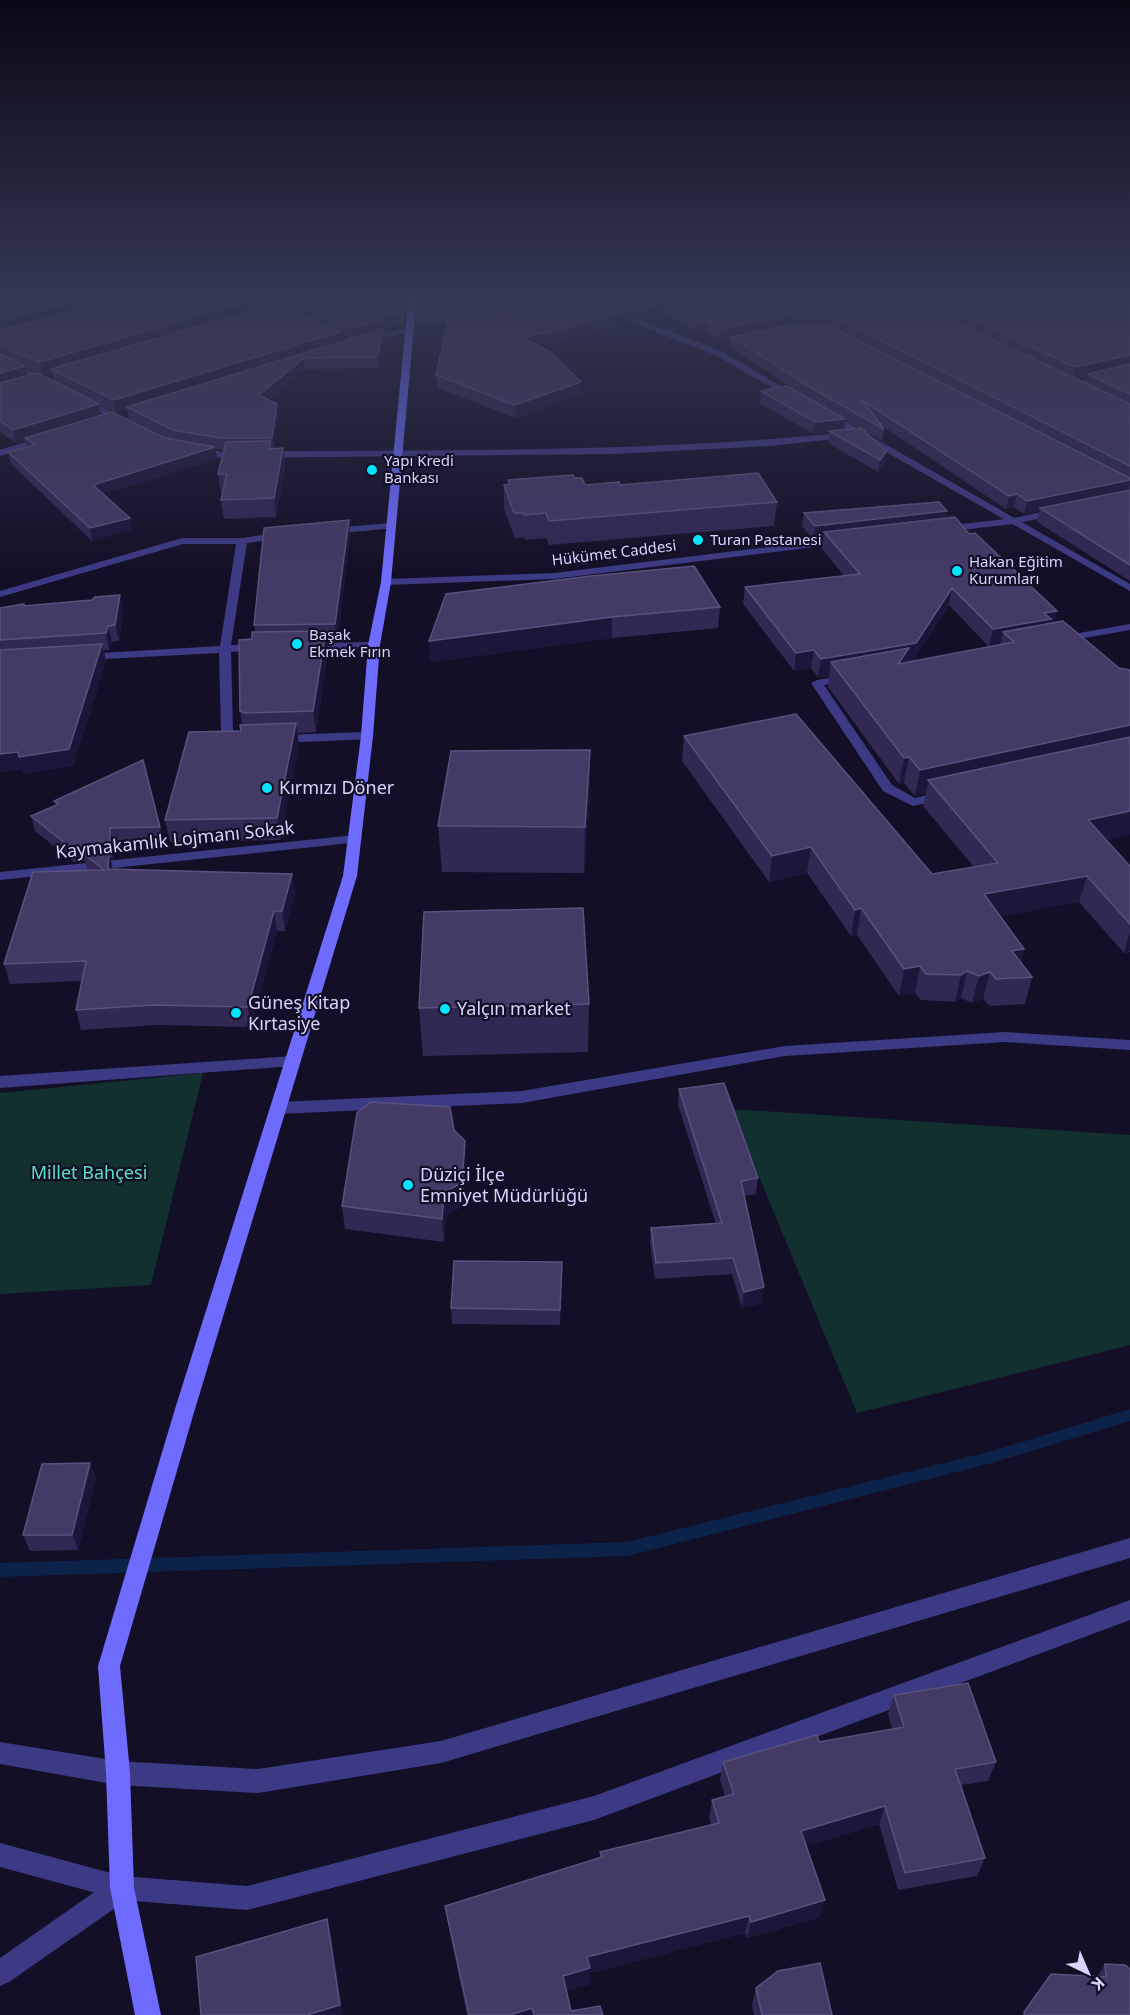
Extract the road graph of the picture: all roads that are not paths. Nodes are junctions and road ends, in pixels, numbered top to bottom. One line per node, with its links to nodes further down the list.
1 (55, 386): 5 (street)
2 (406, 386): 18 (main road)
3 (776, 386): 8 (street)
4 (1073, 386): 6 (street)
5 (61, 389)
6 (1081, 390)
7 (70, 394): 11 (street)
8 (800, 399)
9 (820, 411): 14 (street)
10 (128, 414): 11 (street)
11 (117, 418): 12 (street); 13 (street)
12 (107, 421)
13 (135, 427)
14 (861, 434): 18 (street); 20 (street)
15 (53, 437): 17 (street)
16 (181, 448): 18 (street)
17 (0, 453)
18 (398, 454): 21 (main road)
19 (1072, 509): 20 (street)
20 (1014, 521): 22 (street); 28 (street)
21 (391, 526): 23 (street); 27 (main road)
22 (931, 531)
23 (320, 532)
24 (296, 534): 26 (street)
25 (860, 539): 27 (street, Hükümet Caddesi)
26 (242, 541): 29 (street); 35 (street)
27 (386, 582): 32 (main road)
28 (1130, 588)
29 (0, 594)
30 (1130, 627): 31 (street)
31 (1049, 642)
32 (375, 645): 33 (street); 38 (main road)
33 (294, 646)
34 (271, 647): 35 (street)
35 (225, 648): 36 (street); 38 (street)
36 (73, 658)
37 (863, 675): 39 (street)
38 (367, 736): 40 (main road)
39 (959, 792)
40 (355, 839): 41 (street, Kaymakamlık Lojmanı Sokak); 43 (main road)
41 (0, 876)
42 (1130, 1045): 45 (street)
43 (293, 1061): 44 (street); 45 (main road)
44 (0, 1082)
45 (278, 1108): 49 (main road)
46 (1130, 1548): 49 (street)
47 (1130, 1610): 51 (street)
48 (0, 1753): 49 (street)
49 (118, 1773): 51 (main road)
50 (0, 1855): 51 (street)
51 (122, 1888): 52 (street); 53 (main road)
52 (0, 1973)
53 (148, 2015)

